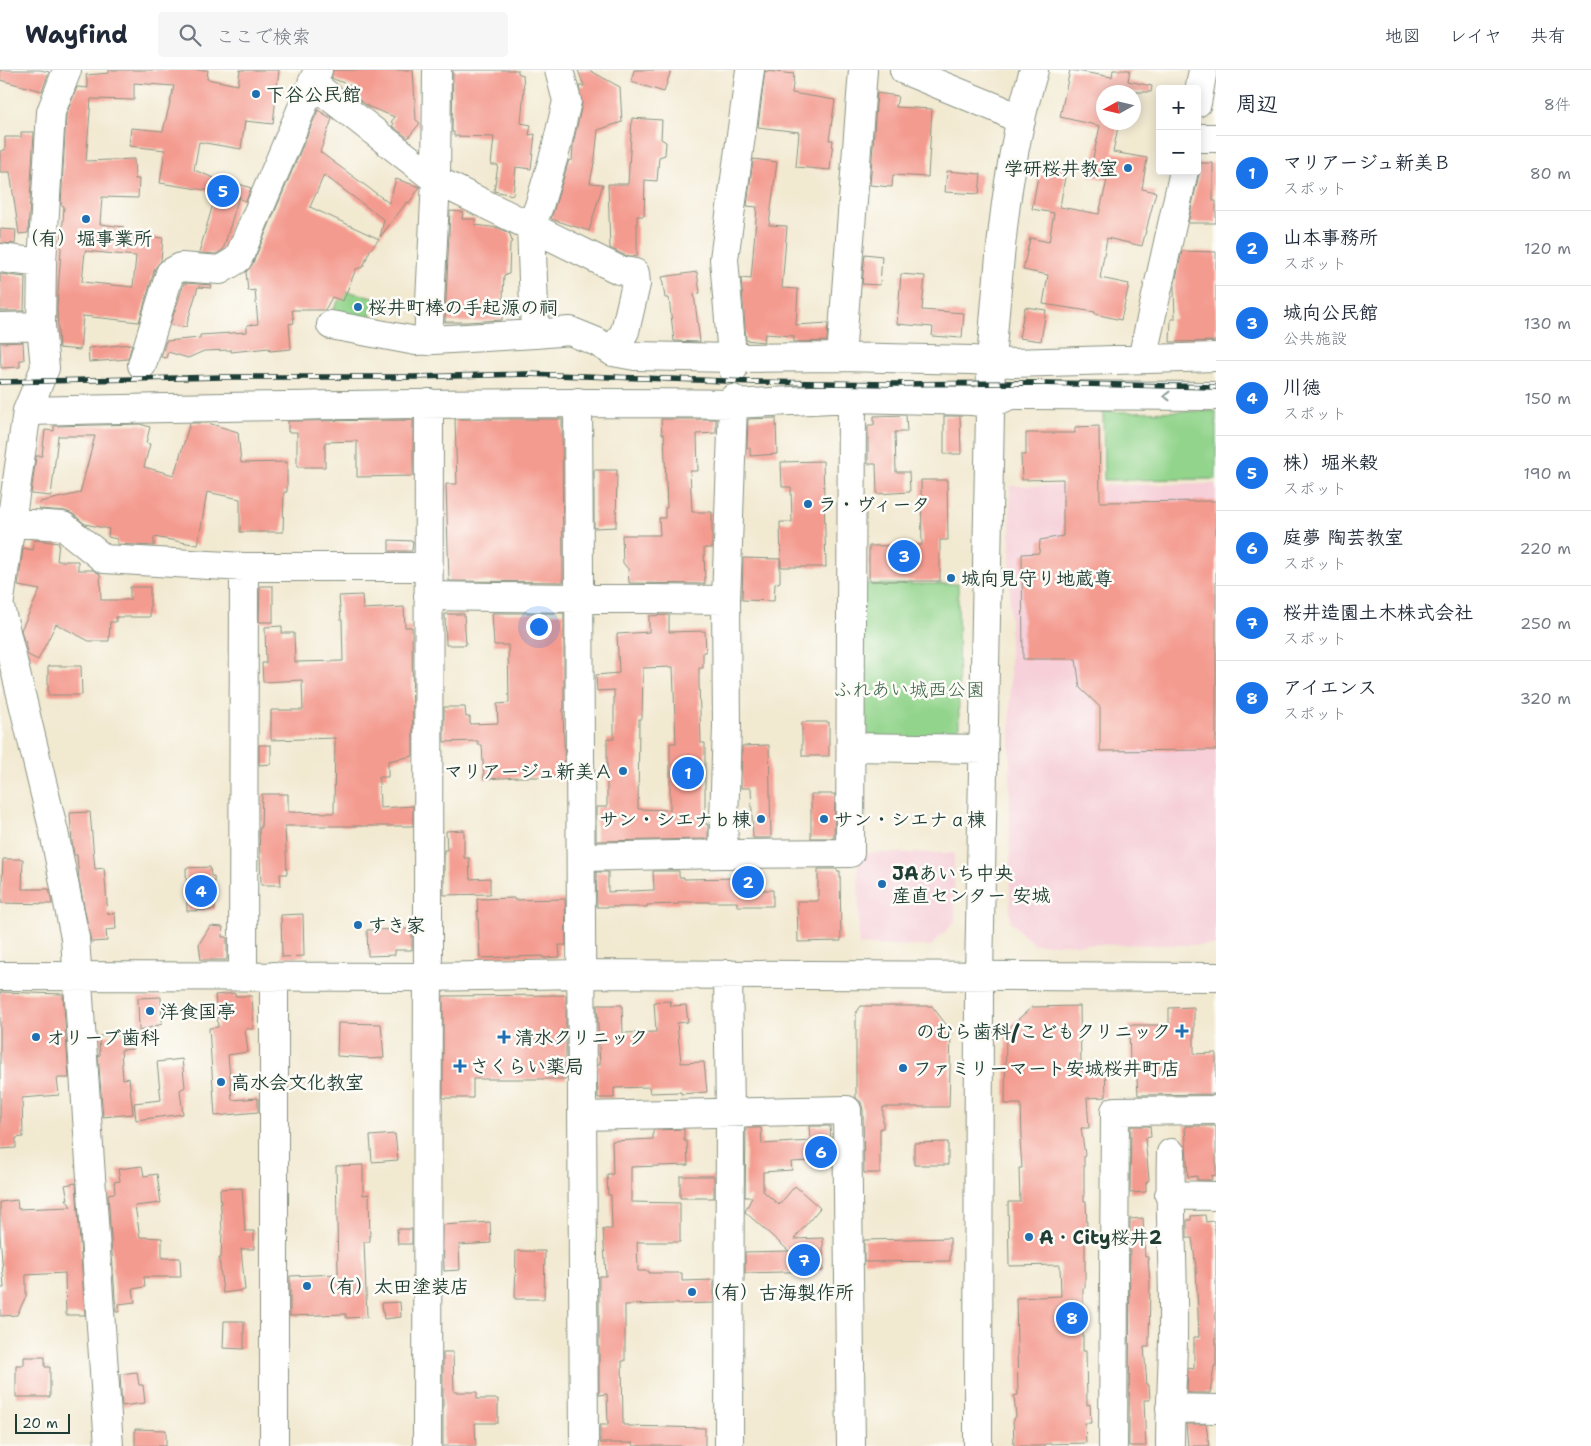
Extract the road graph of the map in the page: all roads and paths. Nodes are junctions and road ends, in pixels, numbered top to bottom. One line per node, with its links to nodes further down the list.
1 (66, 70): 18 (street)
2 (438, 70): 15 (street)
3 (559, 70): 16 (street)
4 (750, 70): 29 (street)
5 (864, 70): 25 (street)
6 (904, 70): 11 (street)
7 (1034, 70): 11 (street)
8 (1202, 70): 10 (street)
9 (315, 77): 15 (street); 30 (street)
10 (1200, 85)
11 (1020, 121): 28 (street)
12 (1201, 138): 13 (street)
13 (1216, 138)
14 (1183, 175): 27 (street)
15 (436, 180): 16 (street); 23 (street)
16 (531, 226): 22 (street); 24 (street)
17 (0, 258): 18 (street)
18 (42, 263): 20 (street)
19 (331, 325): 23 (street)
20 (41, 326): 21 (street); 37 (street)
21 (0, 327)
22 (535, 334): 23 (street); 24 (street)
23 (428, 341)
24 (612, 352): 29 (street)
25 (841, 357): 28 (street); 29 (street)
26 (1216, 357): 27 (street)
27 (1142, 359): 28 (street)
28 (991, 361): 36 (street)
29 (733, 363)
30 (142, 365)
31 (1216, 396): 36 (street, one-way to 36)
32 (852, 398): 33 (street); 36 (street); 46 (street)
33 (733, 401): 34 (street); 44 (street)
34 (578, 402): 35 (street); 42 (street)
35 (429, 403): 37 (street); 40 (street)
36 (991, 404): 47 (street)
37 (27, 410): 38 (street)
38 (5, 522): 39 (street); 43 (street)
39 (244, 567): 40 (street); 54 (street)
40 (428, 567): 41 (street)
41 (428, 596): 42 (street); 57 (street)
42 (578, 598): 44 (street); 49 (street)
43 (0, 600)
44 (726, 600): 48 (street)
45 (0, 607): 53 (street)
46 (851, 748): 47 (street); 48 (street)
47 (984, 749): 56 (street)
48 (723, 854): 49 (street)
49 (581, 857): 50 (street)
50 (580, 974): 51 (street); 57 (street); 61 (street)
51 (728, 974): 56 (street); 60 (street)
52 (0, 976): 53 (street)
53 (77, 976): 54 (street); 67 (street)
54 (243, 976): 55 (street)
55 (274, 976): 57 (street); 68 (street)
56 (979, 976): 58 (street); 73 (street)
57 (427, 977): 69 (street)
58 (1216, 977)
59 (1216, 1110): 74 (street)
60 (730, 1112): 61 (street); 71 (street); 72 (street)
61 (582, 1116): 70 (street)
62 (1172, 1153): 63 (street)
63 (1169, 1195): 64 (street); 65 (street)
64 (1216, 1196)
65 (1170, 1408): 66 (street); 75 (street)
66 (1216, 1409)
67 (109, 1446)
68 (274, 1446)
69 (427, 1446)
70 (584, 1446)
71 (729, 1446)
72 (851, 1446)
73 (978, 1446)
74 (1113, 1446)
75 (1170, 1446)

